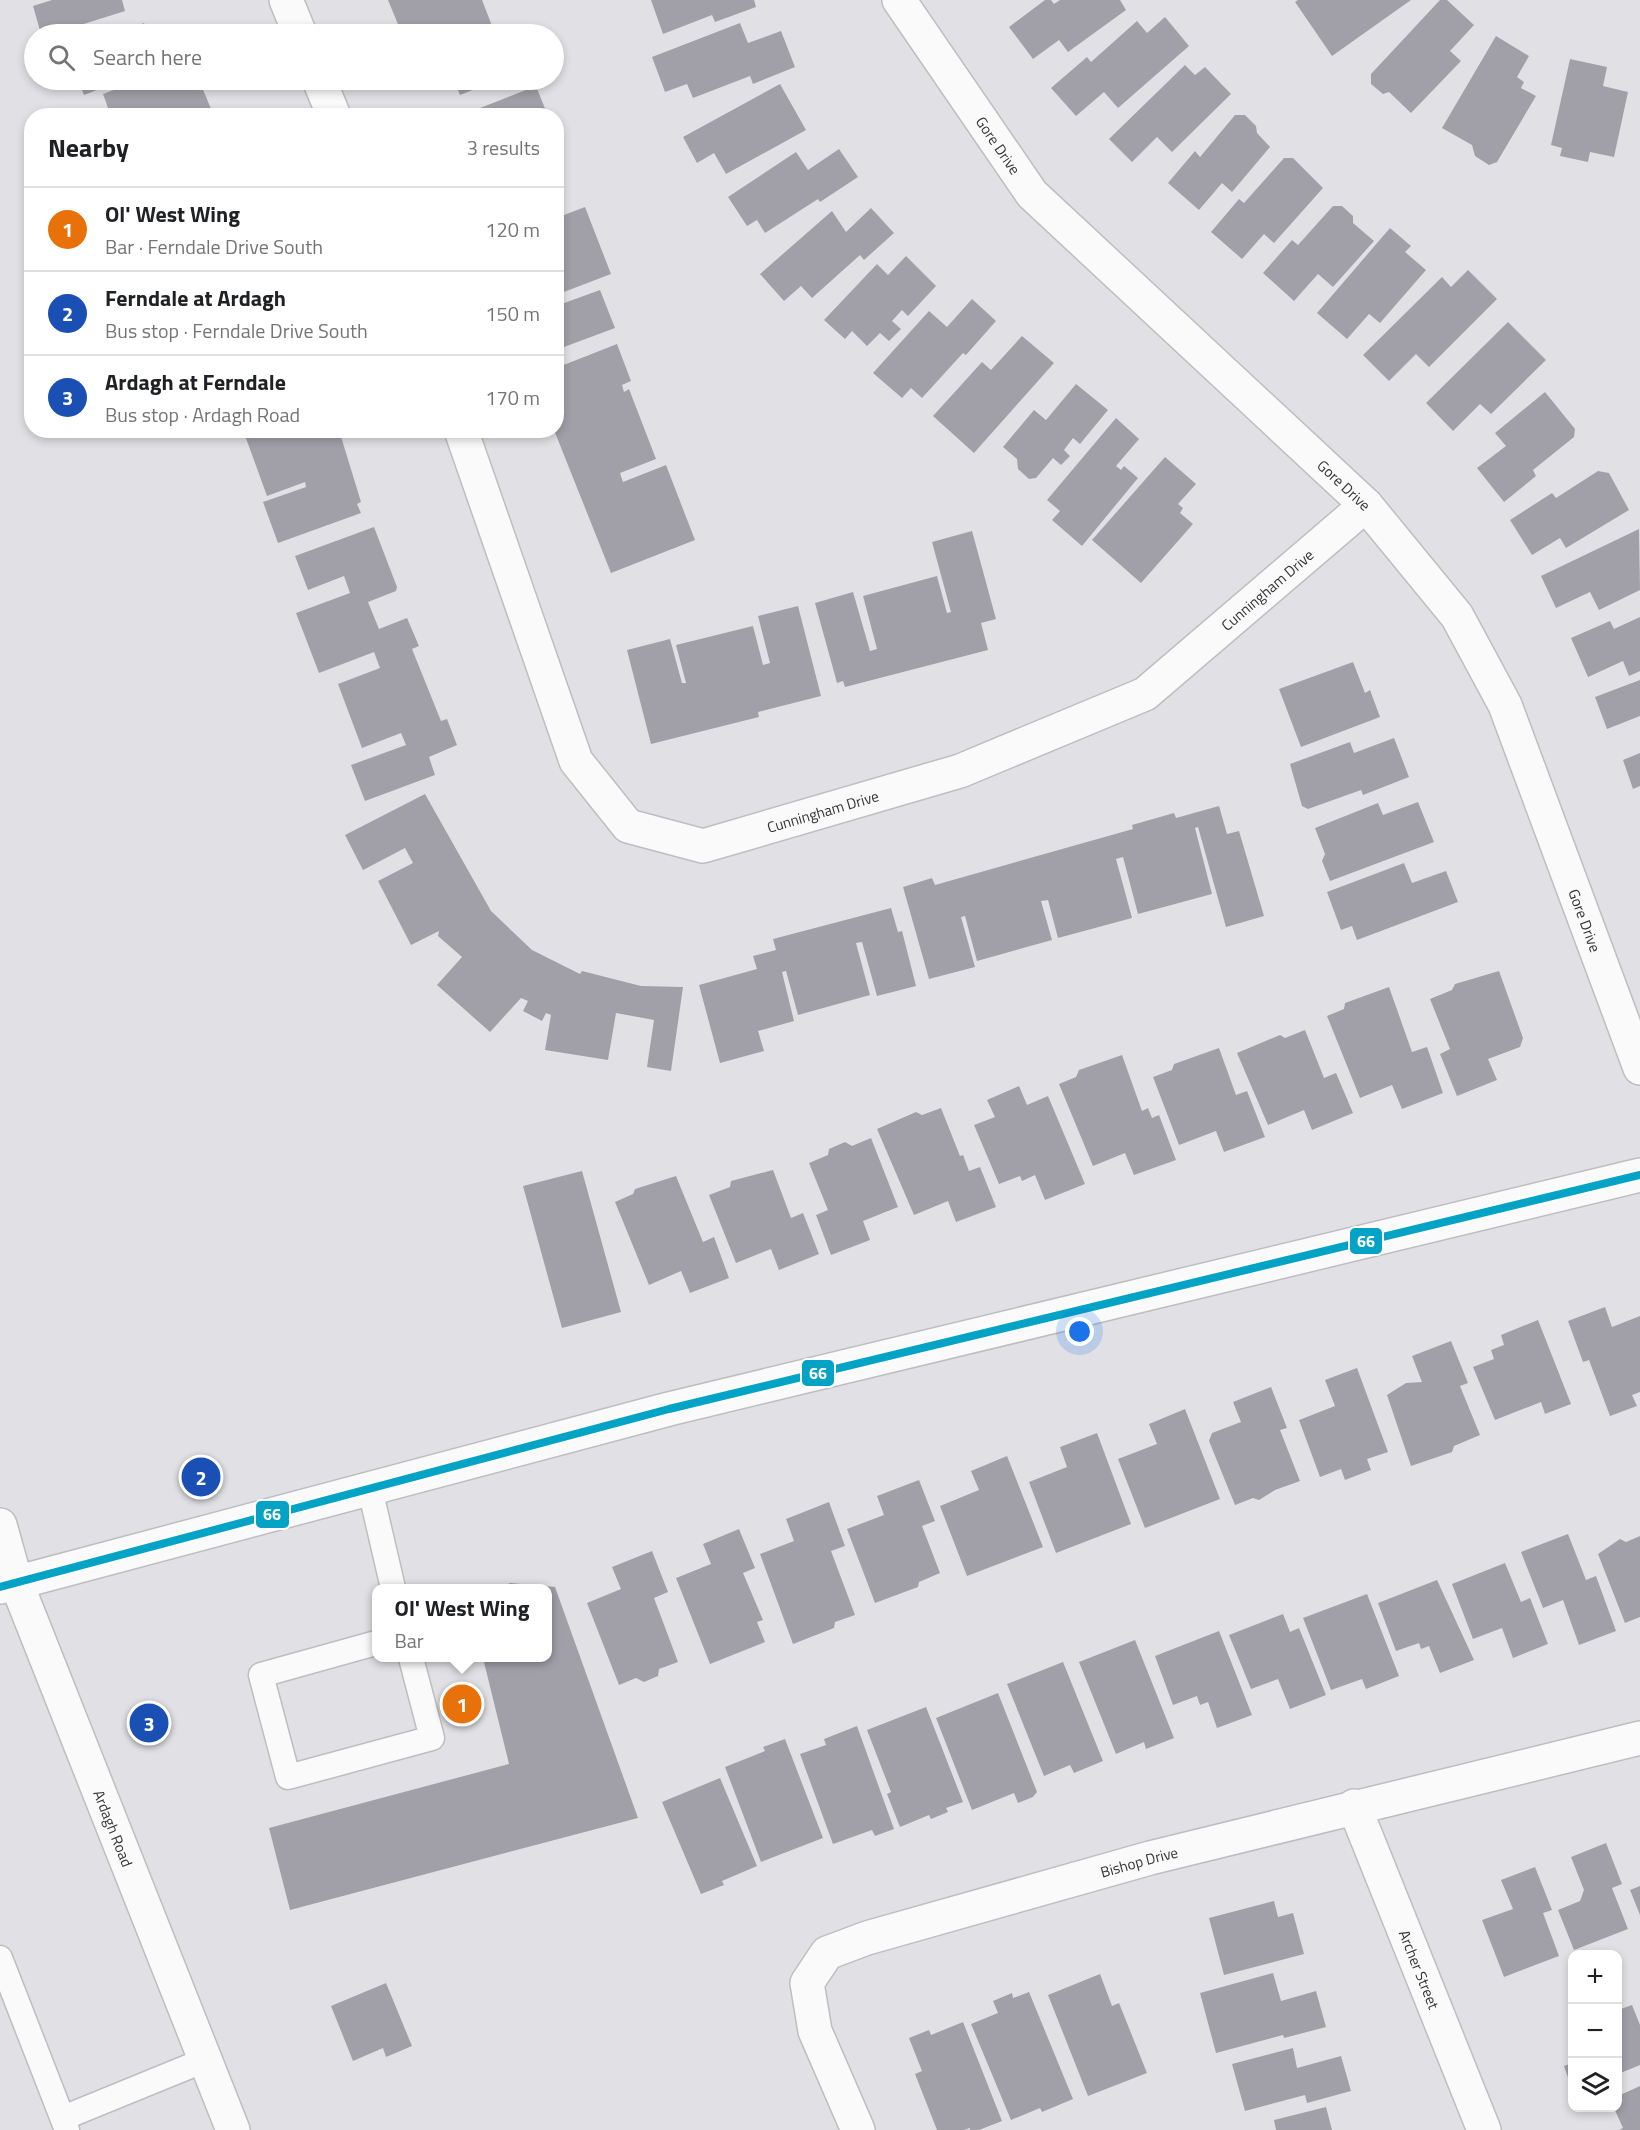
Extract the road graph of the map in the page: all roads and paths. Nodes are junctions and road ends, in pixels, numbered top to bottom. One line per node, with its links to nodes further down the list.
1 (286, 0): 3 (street)
2 (898, 0): 7 (street, Gore Drive)
3 (296, 24)
4 (323, 90): 5 (street)
5 (331, 108)
6 (464, 438): 7 (street, Cunningham Drive)
7 (1366, 505): 8 (street, Gore Drive)
8 (1640, 1068)
9 (1640, 1175): 10 (street)
10 (369, 1489): 12 (lane); 13 (street)
11 (0, 1525): 13 (street, Ardagh Road)
12 (392, 1584)
13 (8, 1585): 19 (street, Ardagh Road)
14 (372, 1644): 15 (lane)
15 (412, 1662)
16 (1640, 1737): 17 (street, Bishop Drive)
17 (1354, 1806): 22 (street, Bishop Drive); 23 (street, Archer Street)
18 (3, 1973): 20 (lane)
19 (205, 2060): 20 (lane); 21 (street, Ardagh Road)
20 (65, 2124)
21 (232, 2130)
22 (858, 2130)
23 (1484, 2130)

